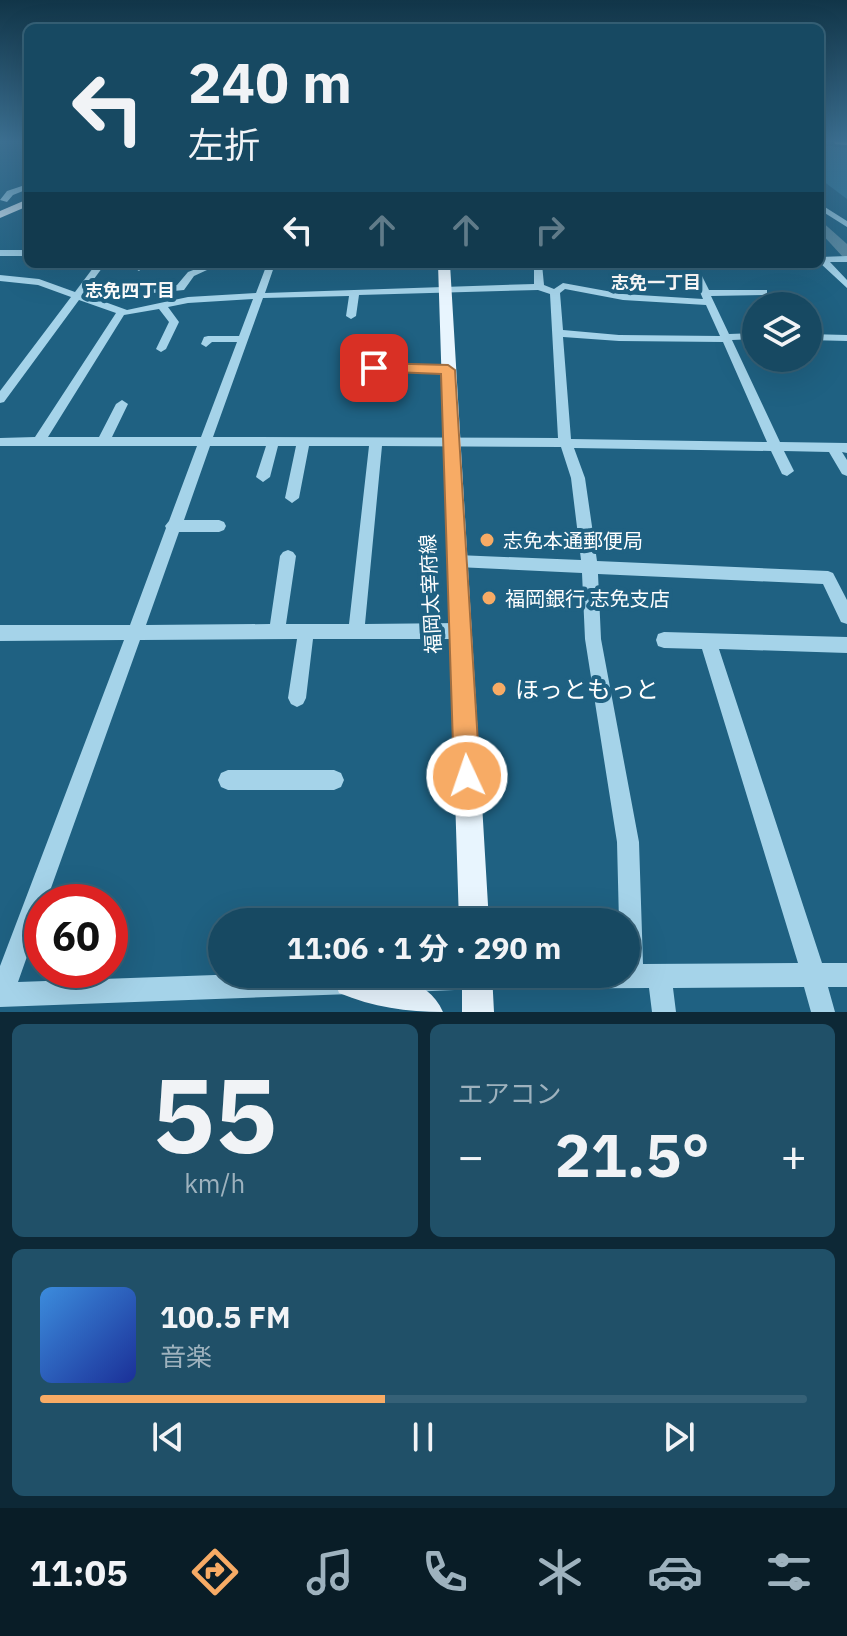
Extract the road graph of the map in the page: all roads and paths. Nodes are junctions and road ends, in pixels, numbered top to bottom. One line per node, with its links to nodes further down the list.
1 (20, 189): 5 (street)
2 (24, 201): 5 (main road)
3 (824, 202): 6 (street)
4 (824, 203): 7 (street)
5 (1, 207)
6 (847, 214)
7 (847, 225)
8 (0, 253): 9 (street)
9 (24, 253)
10 (847, 259): 11 (street)
11 (824, 260)
12 (824, 262): 20 (street)
13 (98, 268): 27 (street)
14 (202, 268): 22 (street)
15 (269, 268): 28 (street)
16 (444, 268): 23 (main road, 福岡太宰府線)
17 (538, 268): 21 (street)
18 (694, 268): 29 (street)
19 (0, 278): 27 (street)
20 (847, 285)
21 (539, 287): 23 (street); 25 (street)
22 (153, 290)
23 (445, 290): 24 (street); 45 (main road, 福岡太宰府線)
24 (355, 291): 28 (street); 32 (street)
25 (555, 292): 29 (street); 33 (street)
26 (742, 294): 29 (street)
27 (77, 295): 31 (street); 47 (street)
28 (258, 296): 30 (street); 38 (street)
29 (709, 297): 39 (street)
30 (162, 306): 31 (street); 41 (street)
31 (121, 312): 53 (street)
32 (351, 316)
33 (556, 333): 39 (street); 59 (street)
34 (742, 336): 39 (street)
35 (822, 337): 37 (street)
36 (209, 338): 38 (street)
37 (847, 338)
38 (241, 339): 55 (street)
39 (727, 339): 60 (street)
40 (386, 345): 43 (street)
41 (161, 349)
42 (374, 368): 43 (street)
43 (388, 368): 44 (street)
44 (404, 369): 45 (street); 48 (street)
45 (448, 370): 51 (main road, 福岡太宰府線)
46 (0, 372): 47 (street)
47 (20, 372): 49 (street)
48 (398, 382)
49 (0, 399)
50 (122, 404): 54 (street)
51 (450, 441): 58 (street); 59 (street); 69 (main road, 福岡太宰府線)
52 (0, 442): 53 (street)
53 (39, 442): 54 (street)
54 (103, 442): 55 (street)
55 (203, 442): 56 (street); 66 (street)
56 (273, 442): 57 (street); 64 (street)
57 (303, 442): 58 (street); 65 (street)
58 (376, 443): 75 (street)
59 (567, 445): 60 (street); 70 (street)
60 (775, 447): 61 (street); 62 (street)
61 (840, 448): 63 (street)
62 (787, 471)
63 (847, 471)
64 (263, 477)
65 (292, 498)
66 (172, 526): 67 (street); 77 (street)
67 (219, 526)
68 (288, 556): 73 (street)
69 (457, 561): 70 (street); 72 (main road, 福岡太宰府線)
70 (590, 569): 71 (street); 85 (street)
71 (847, 617)
72 (460, 631): 75 (street); 84 (main road, 福岡太宰府線)
73 (277, 632): 74 (street); 77 (street)
74 (306, 632): 75 (street); 81 (street)
75 (356, 632)
76 (0, 633): 77 (street)
77 (134, 633): 93 (street)
78 (664, 640): 79 (street)
79 (708, 642): 80 (street); 86 (street)
80 (847, 645)
81 (297, 698)
82 (228, 780): 83 (street)
83 (334, 780)
84 (473, 908)
85 (630, 908)
86 (812, 975): 87 (street); 89 (street); 97 (street)
87 (847, 975)
88 (640, 976): 89 (street)
89 (659, 976): 96 (street)
90 (208, 987): 93 (street)
91 (373, 988): 94 (main road)
92 (477, 988): 95 (main road)
93 (0, 995)
94 (427, 1012)
95 (478, 1012)
96 (664, 1012)
97 (823, 1012)

